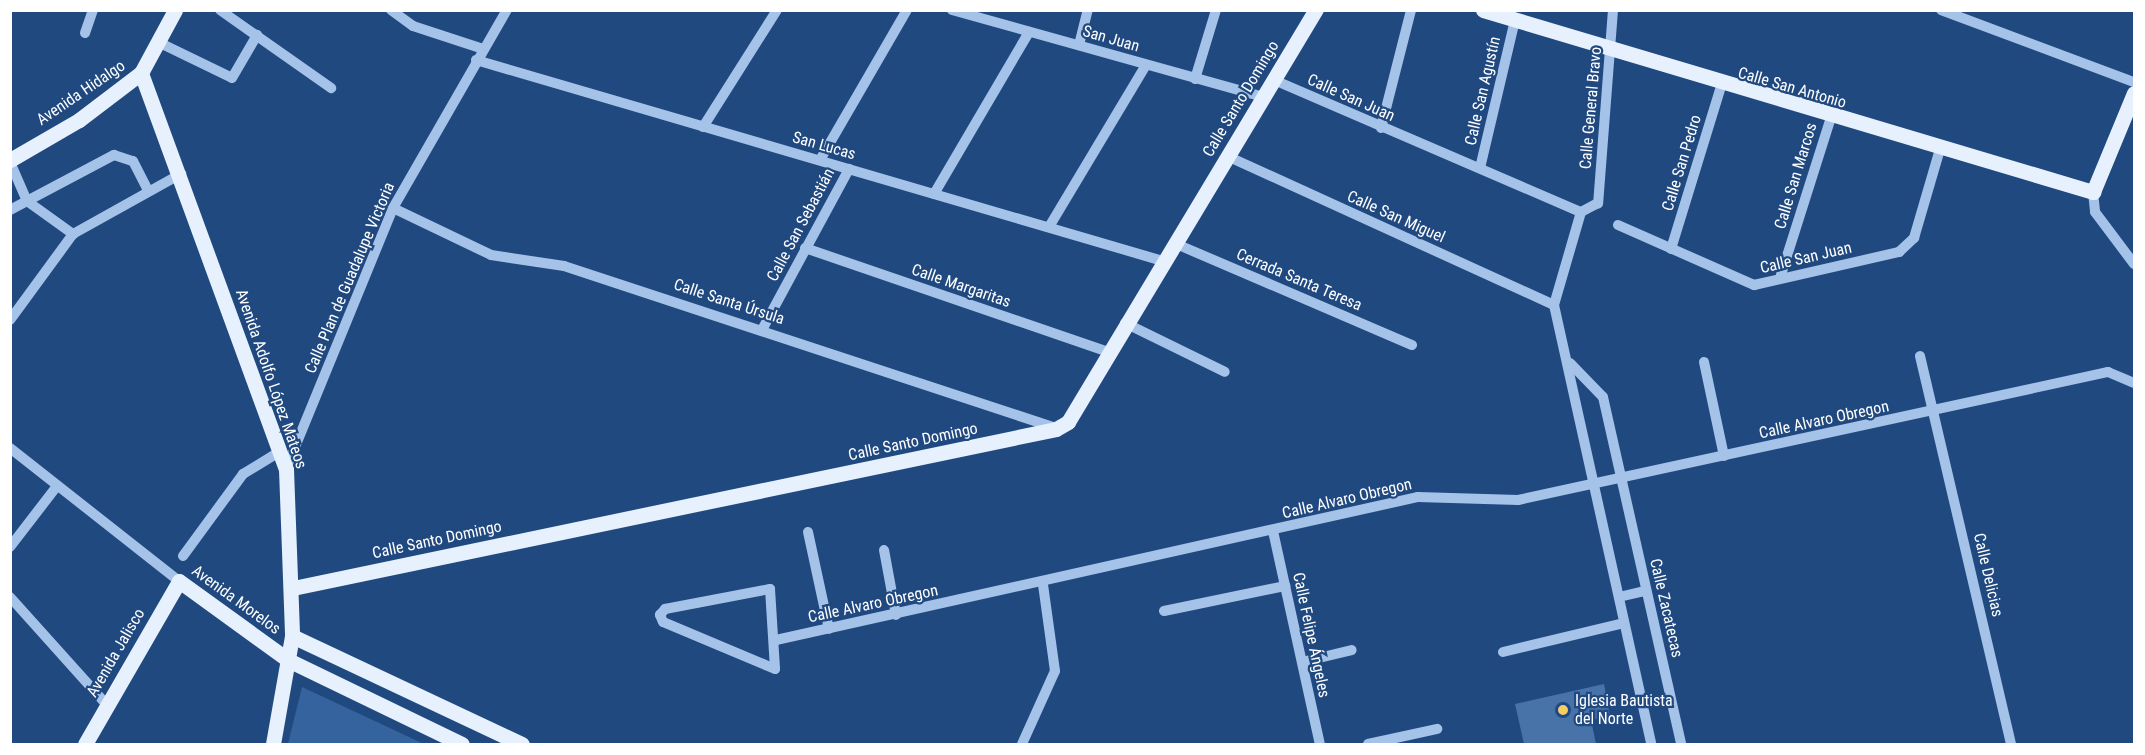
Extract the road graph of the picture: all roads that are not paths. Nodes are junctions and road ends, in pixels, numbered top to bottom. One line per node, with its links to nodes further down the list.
1 (93, 10): 18 (street)
2 (175, 10): 20 (main road)
3 (220, 10): 19 (street)
4 (391, 10): 22 (street)
5 (507, 10): 22 (street, Calle Plan de Guadalupe Victoria)
6 (777, 10): 35 (street)
7 (907, 10): 39 (street)
8 (1088, 10): 21 (street)
9 (1216, 10): 27 (street)
10 (1316, 10): 28 (main road, Calle Santo Domingo)
11 (1412, 10): 36 (street)
12 (1483, 10): 16 (main road, Calle San Antonio)
13 (1613, 10): 23 (street, Calle General Bravo)
14 (955, 11): 17 (street, San Juan)
15 (1947, 11): 29 (street)
16 (1515, 20): 23 (main road, Calle San Antonio); 41 (street, Calle San Agustín)
17 (1029, 32): 21 (street, San Juan); 46 (street)
18 (85, 33)
19 (257, 35): 20 (street); 31 (street)
20 (159, 42): 26 (main road)
21 (1079, 45): 25 (street, San Juan)
22 (483, 49): 24 (street, Calle Plan de Guadalupe Victoria)
23 (1610, 52): 30 (main road, Calle San Antonio); 50 (street, Calle General Bravo)
24 (476, 60): 35 (street, San Lucas); 48 (street, Calle Plan de Guadalupe Victoria)
25 (1146, 65): 27 (street, San Juan); 52 (street)
26 (141, 74): 40 (main road, Avenida Hidalgo); 43 (main road, Avenida Adolfo López Mateos)
27 (1195, 79): 33 (street, San Juan)
28 (1274, 80): 33 (main road, Calle Santo Domingo); 36 (street, Calle San Juan)
29 (2134, 82)
30 (1721, 86): 34 (main road, Calle San Antonio); 56 (street, Calle San Pedro)
31 (330, 88)
32 (2134, 93): 45 (main road)
33 (1263, 97): 38 (main road, Calle Santo Domingo)
34 (1831, 117): 37 (main road, Calle San Antonio); 59 (street, Calle San Marcos)
35 (704, 127): 39 (street, San Lucas)
36 (1381, 128): 41 (street, Calle San Juan)
37 (1940, 149): 45 (main road, Calle San Antonio); 59 (street, Calle San Juan)
38 (1227, 156): 54 (main road, Calle Santo Domingo); 60 (street, Calle San Miguel)
39 (820, 160): 42 (street, San Lucas)
40 (10, 161): 47 (street)
41 (1480, 168): 50 (street, Calle San Juan)
42 (849, 169): 46 (street, San Lucas); 55 (street, Calle San Sebastián)
43 (181, 174): 44 (street); 74 (main road, Avenida Adolfo López Mateos)
44 (148, 191): 47 (street); 53 (street)
45 (2093, 192): 58 (street)
46 (934, 194): 52 (street, San Lucas)
47 (27, 201): 49 (street); 53 (street)
48 (393, 208): 63 (street, Calle Santa Úrsula); 76 (street, Calle Plan de Guadalupe Victoria)
49 (10, 210)
50 (1581, 212): 60 (street)
51 (1618, 225): 56 (street, Calle San Juan)
52 (1049, 227): 57 (street, San Lucas)
53 (73, 234): 61 (street)
54 (1174, 243): 57 (main road, Calle Santo Domingo); 64 (street, Cerrada Santa Teresa)
55 (805, 248): 63 (street, Calle San Sebastián); 65 (street, Calle Margaritas)
56 (1671, 249): 59 (street, Calle San Juan)
57 (1164, 261): 62 (main road, Calle Santo Domingo)
58 (2134, 264)
59 (1780, 278)
60 (1554, 305): 68 (street)
61 (10, 320)
62 (1125, 323): 65 (main road, Calle Santo Domingo); 69 (street)
63 (764, 328): 72 (street, Calle Santa Úrsula)
64 (1412, 345)
65 (1108, 352): 72 (main road, Calle Santo Domingo)
66 (1920, 356): 71 (street, Calle Delicias)
67 (1704, 362): 75 (street)
68 (1570, 363): 77 (street, Calle Zacatecas); 78 (street)
69 (1225, 372)
70 (2134, 383): 71 (street, Calle Alvaro Obregon)
71 (1936, 412): 75 (street, Calle Alvaro Obregon); 113 (street, Calle Delicias)
72 (1056, 429): 88 (main road, Calle Santo Domingo)
73 (10, 448): 79 (street, Avenida Morelos)
74 (279, 452): 76 (main road, Avenida Adolfo López Mateos); 84 (street)
75 (1724, 456): 77 (street, Calle Alvaro Obregon)
76 (286, 469): 88 (main road, Avenida Adolfo López Mateos)
77 (1621, 477): 78 (street, Calle Alvaro Obregon); 89 (street, Calle Zacatecas)
78 (1595, 483): 80 (street, Calle Alvaro Obregon); 91 (street)
79 (57, 486): 82 (street); 85 (street, Avenida Morelos)
80 (1273, 531): 86 (street, Calle Alvaro Obregon); 87 (street, Calle Felipe Ángeles)
81 (808, 532): 95 (street)
82 (10, 547)
83 (884, 550): 93 (street)
84 (183, 556)
85 (179, 580): 100 (main road, Avenida Morelos); 102 (main road, Avenida Jalisco)
86 (1043, 584): 93 (street, Calle Alvaro Obregon); 108 (street)
87 (1285, 586): 92 (street); 101 (street, Calle Felipe Ángeles)
88 (293, 588): 96 (main road, Avenida Adolfo López Mateos)
89 (1646, 591): 91 (street); 112 (street, Calle Zacatecas)
90 (10, 597): 102 (street)
91 (1619, 597): 94 (street)
92 (1164, 611)
93 (896, 615): 95 (street, Calle Alvaro Obregon)
94 (1624, 623): 99 (street); 111 (street)
95 (830, 628): 97 (street, Calle Alvaro Obregon)
96 (292, 636): 100 (main road, Avenida Adolfo López Mateos); 107 (main road, Avenida Morelos)
97 (776, 640): 97 (street)
98 (1352, 650): 101 (street)
99 (1503, 652)
100 (288, 660): 105 (main road, Avenida Adolfo López Mateos); 106 (main road, Avenida Morelos)
101 (1302, 662): 109 (street, Calle Felipe Ángeles)
102 (107, 705): 104 (main road, Avenida Jalisco)
103 (1437, 729): 110 (street)
104 (85, 744)
105 (273, 744)
106 (462, 744)
107 (522, 744)
108 (1022, 744)
109 (1320, 744)
110 (1368, 744)
111 (1651, 744)
112 (1681, 744)
113 (2011, 744)

